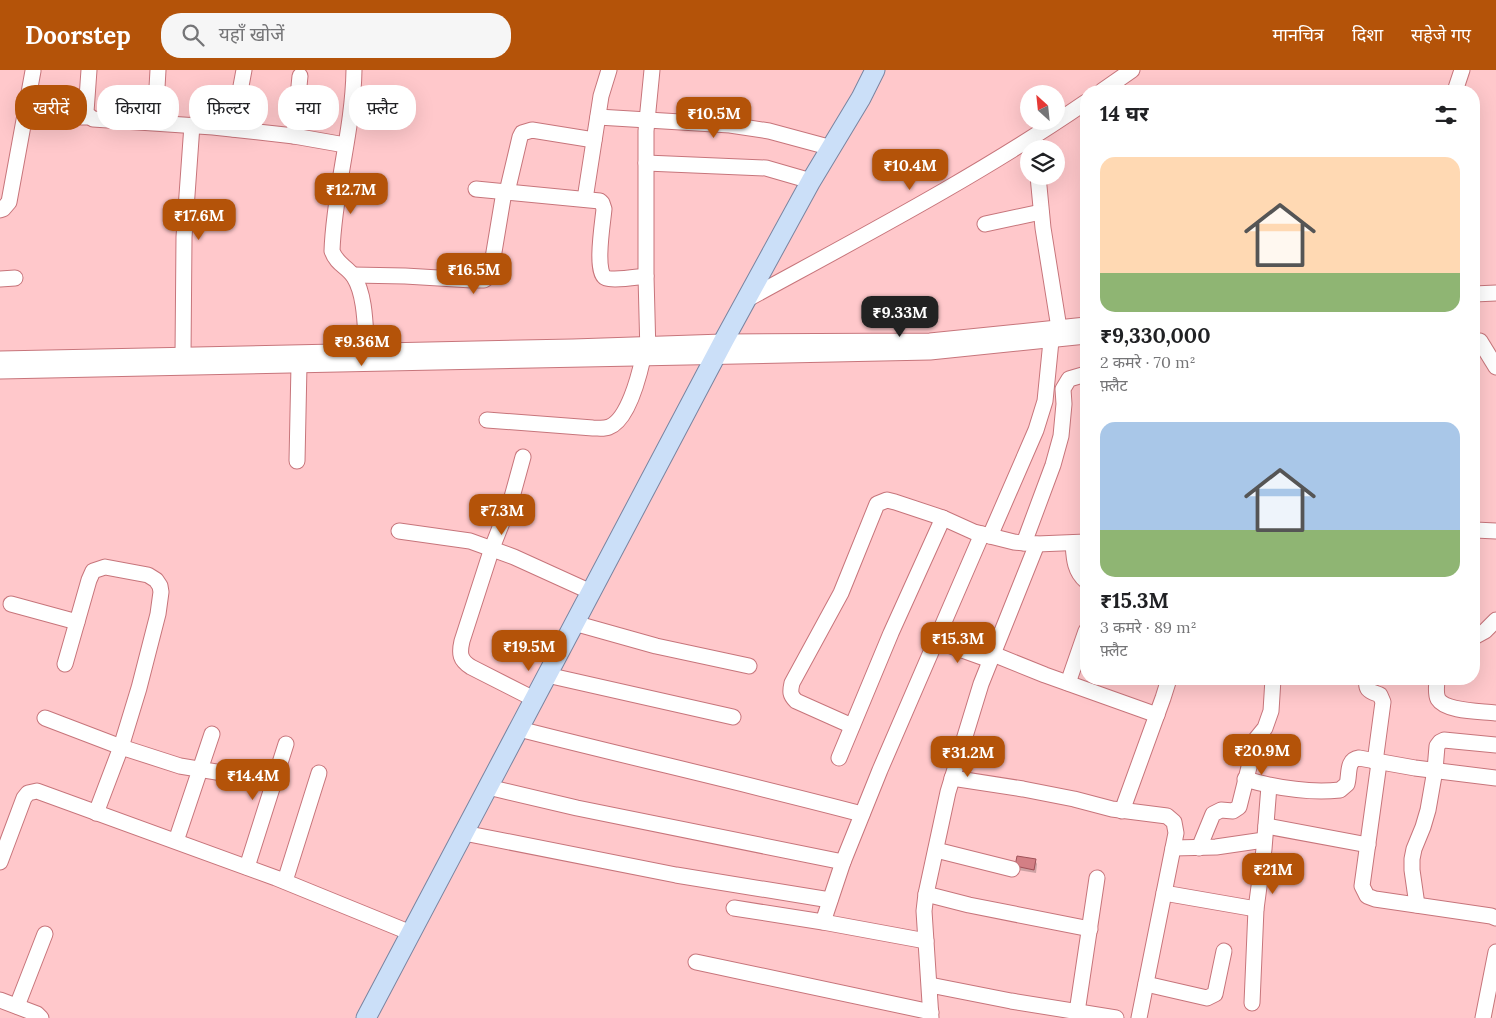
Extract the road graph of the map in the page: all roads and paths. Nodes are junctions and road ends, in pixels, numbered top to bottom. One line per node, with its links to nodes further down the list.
1 (89, 70): 19 (street)
2 (158, 70): 13 (street)
3 (244, 70): 14 (street)
4 (354, 70): 28 (street)
5 (609, 70): 18 (street)
6 (652, 70): 21 (street)
7 (875, 70): 29 (main road)
8 (1132, 70): 15 (street)
9 (1462, 70): 16 (street)
10 (33, 71): 12 (street)
11 (300, 76): 25 (street)
12 (31, 85)
13 (157, 85)
14 (241, 85)
15 (1111, 85)
16 (1458, 85)
17 (1080, 107): 27 (street)
18 (598, 116): 21 (street); 26 (street)
19 (90, 117): 20 (street)
20 (97, 119)
21 (647, 120): 29 (street); 31 (street)
22 (23, 130): 37 (street)
23 (192, 130): 54 (street)
24 (242, 130): 25 (street)
25 (294, 136): 28 (street)
26 (594, 140): 35 (street); 36 (street)
27 (1038, 140)
28 (344, 145): 40 (street)
29 (832, 148): 32 (main road)
30 (1020, 151): 44 (street)
31 (646, 164): 32 (street); 41 (street)
32 (811, 181): 44 (main road)
33 (1039, 185): 38 (street)
34 (476, 189): 35 (street)
35 (505, 192): 36 (street); 40 (street)
36 (585, 199): 41 (street)
37 (0, 210)
38 (1041, 212): 39 (street); 46 (street)
39 (985, 224)
40 (353, 275): 52 (street)
41 (646, 276): 53 (street)
42 (1496, 293): 43 (street)
43 (1480, 294)
44 (746, 300): 51 (main road)
45 (1080, 327): 46 (street)
46 (1055, 335): 47 (street); 51 (street); 67 (street)
47 (1080, 336)
48 (1480, 341): 50 (street)
49 (1480, 344): 57 (street)
50 (1496, 345)
51 (719, 349): 53 (street); 72 (main road)
52 (367, 352): 53 (street); 54 (street)
53 (647, 354): 56 (street); 60 (street)
54 (183, 356): 55 (street)
55 (0, 359)
56 (299, 365): 58 (street); 62 (street)
57 (1496, 367)
58 (0, 371)
59 (1080, 376): 69 (street)
60 (487, 420)
61 (523, 457): 70 (street)
62 (297, 461)
63 (943, 518): 67 (street); 94 (street); 94 (street)
64 (1480, 530): 65 (street)
65 (1496, 531)
66 (399, 532): 70 (street)
67 (986, 535): 69 (street); 78 (street)
68 (1080, 542): 69 (street); 71 (street)
69 (1031, 543): 80 (street)
70 (492, 548): 72 (street); 89 (street)
71 (1080, 575)
72 (591, 592): 76 (main road)
73 (11, 604): 75 (street)
74 (1496, 620): 77 (street)
75 (76, 622): 81 (street); 99 (street)
76 (574, 623): 82 (street); 83 (main road)
77 (1480, 634)
78 (936, 641): 80 (street); 113 (street)
79 (1080, 648): 84 (street)
80 (992, 657): 84 (street); 106 (street)
81 (65, 664)
82 (749, 666)
83 (547, 675): 89 (main road); 92 (street)
84 (1068, 683): 91 (street)
85 (1167, 685): 91 (street)
86 (1273, 685): 108 (street)
87 (1367, 685): 101 (street)
88 (1437, 685): 90 (street)
89 (534, 699): 95 (main road)
90 (1496, 713)
91 (1157, 714): 111 (street)
92 (733, 717)
93 (45, 718): 99 (street)
94 (852, 726): 100 (street)
95 (519, 728): 110 (main road); 113 (street)
96 (212, 734): 102 (street)
97 (286, 744): 123 (street)
98 (1496, 745): 103 (street)
99 (122, 747): 102 (street); 112 (street)
100 (839, 758)
101 (1377, 763): 103 (street); 109 (street); 117 (street)
102 (201, 770): 105 (street); 116 (street)
103 (1435, 770): 107 (street); 130 (street)
104 (319, 774): 126 (street)
105 (247, 777)
106 (952, 778): 111 (street); 120 (street)
107 (1496, 778)
108 (1246, 780): 109 (street); 119 (street)
109 (1269, 786): 115 (street)
110 (488, 787): 114 (main road); 122 (street)
111 (1122, 811): 118 (street)
112 (96, 813): 116 (street); 121 (street)
113 (862, 814): 122 (street)
114 (464, 833): 129 (street); 136 (main road)
115 (1265, 833): 117 (street); 119 (street); 132 (street)
116 (176, 841): 123 (street)
117 (1368, 845): 130 (street)
118 (1173, 848): 119 (street); 127 (street)
119 (1199, 848)
120 (936, 850): 124 (street); 128 (street)
121 (0, 862)
122 (843, 862): 129 (street)
123 (247, 867): 126 (street)
124 (1012, 869)
125 (1097, 878): 135 (street)
126 (285, 881): 136 (street)
127 (1164, 892): 132 (street); 142 (street)
128 (926, 894): 135 (street); 138 (street)
129 (830, 900): 134 (street)
130 (1417, 905): 133 (street)
131 (734, 908): 134 (street)
132 (1256, 909): 145 (street)
133 (1496, 918)
134 (823, 922): 138 (street)
135 (1090, 929): 147 (street)
136 (411, 932): 150 (main road)
137 (44, 934): 146 (street)
138 (926, 941): 143 (street)
139 (1224, 950): 142 (street)
140 (1496, 952): 153 (street)
141 (696, 962): 148 (street)
142 (1146, 984): 152 (street)
143 (930, 985): 147 (street); 148 (street)
144 (0, 1000): 146 (street)
145 (1252, 1003)
146 (17, 1006): 149 (street)
147 (1076, 1012): 151 (street)
148 (931, 1015)
149 (41, 1018)
150 (366, 1018)
151 (1116, 1018)
152 (1140, 1018)
153 (1483, 1018)

